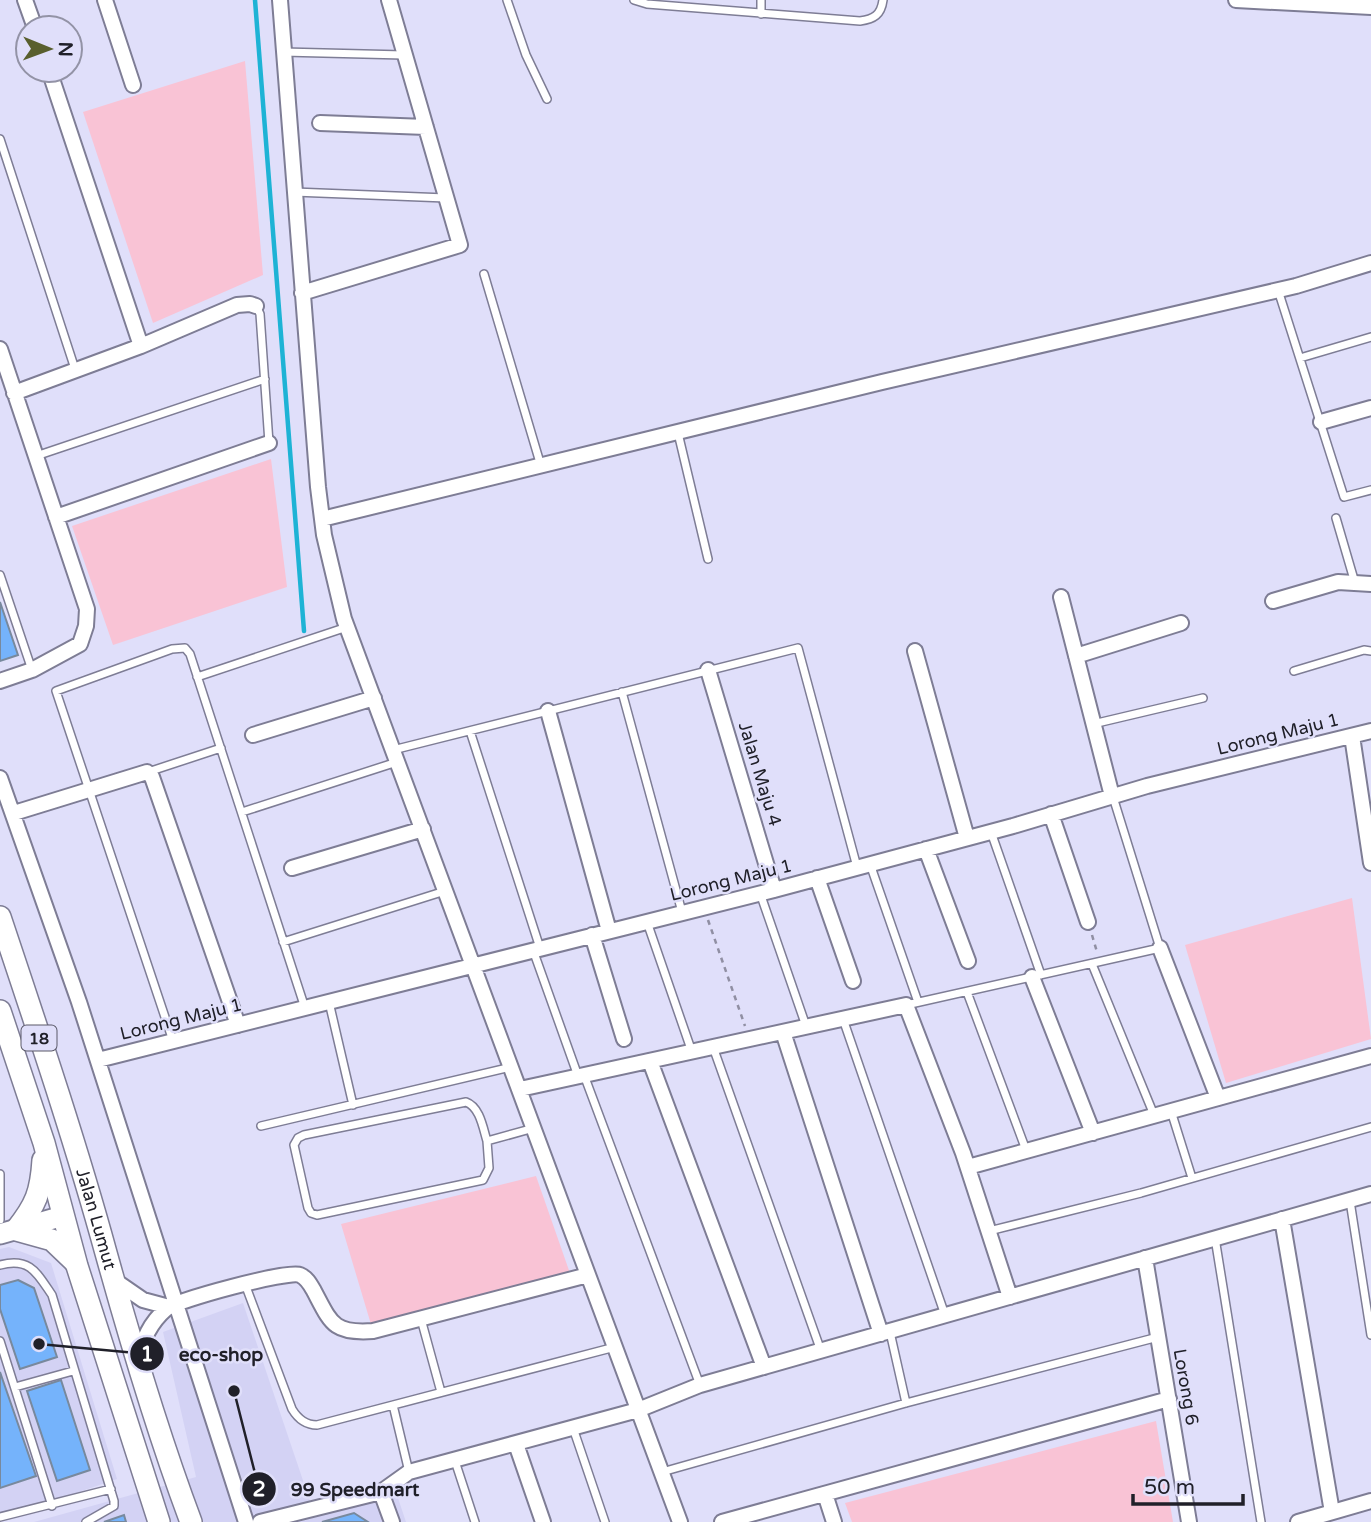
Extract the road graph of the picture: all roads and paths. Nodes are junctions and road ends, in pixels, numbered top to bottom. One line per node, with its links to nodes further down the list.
1 (105, 0): 14 (street)
2 (280, 0): 11 (street)
3 (389, 0): 12 (street)
4 (507, 0): 15 (lane)
5 (634, 0): 10 (lane)
6 (761, 0): 10 (lane)
7 (883, 0): 10 (lane)
8 (1236, 0): 9 (street)
9 (1371, 7)
10 (761, 14)
11 (283, 52): 12 (lane); 19 (street)
12 (405, 55): 17 (street)
13 (54, 84): 27 (street)
14 (133, 85)
15 (547, 99)
16 (320, 122): 17 (street)
17 (426, 127): 20 (street)
18 (0, 139): 30 (lane)
19 (294, 192): 20 (lane); 24 (street)
20 (446, 198): 24 (street)
21 (1371, 263): 23 (street)
22 (484, 274): 38 (lane)
23 (1278, 290): 29 (lane); 35 (street)
24 (302, 293): 42 (street)
25 (256, 306): 27 (street); 31 (lane)
26 (1371, 337): 29 (lane)
27 (141, 345): 30 (street)
28 (0, 349): 32 (street)
29 (1300, 358): 34 (lane)
30 (75, 369): 32 (street)
31 (265, 379): 36 (lane); 37 (lane)
32 (14, 393): 37 (street)
33 (1371, 408): 34 (street)
34 (1321, 422): 39 (lane)
35 (678, 433): 38 (street); 43 (lane)
36 (270, 443): 40 (street)
37 (36, 456): 40 (street)
38 (541, 466): 42 (street)
39 (1371, 490)
40 (56, 517): 54 (street)
41 (1336, 518): 45 (lane)
42 (322, 519): 50 (street)
43 (708, 559)
44 (0, 575): 54 (lane)
45 (1355, 583): 46 (street); 48 (street)
46 (1371, 584)
47 (1061, 597): 53 (street)
48 (1273, 601)
49 (1181, 623): 53 (street)
50 (348, 627): 57 (lane); 60 (street)
51 (915, 651): 80 (street)
52 (1371, 651): 56 (lane)
53 (1076, 656): 63 (street)
54 (32, 670): 58 (street)
55 (708, 670): 59 (lane); 83 (lane); 87 (street, Jalan Maju 4)
56 (1294, 671)
57 (197, 677): 68 (lane); 72 (lane)
58 (0, 681)
59 (622, 692): 62 (lane); 89 (lane)
60 (374, 698): 66 (street); 69 (street)
61 (1203, 698): 63 (lane)
62 (548, 711): 64 (lane); 93 (street)
63 (1093, 724): 73 (street)
64 (470, 731): 69 (lane); 97 (lane)
65 (1371, 731): 67 (street, Lorong Maju 1)
66 (253, 735)
67 (1352, 736): 73 (street, Lorong Maju 1); 74 (street)
68 (221, 748): 70 (lane); 75 (lane)
69 (395, 756): 75 (lane); 78 (street)
70 (147, 772): 72 (street); 110 (street)
71 (0, 778): 76 (street)
72 (88, 789): 76 (street); 115 (lane)
73 (1112, 796): 77 (street, Lorong Maju 1); 96 (lane)
74 (1367, 802): 82 (street)
75 (242, 812): 95 (lane)
76 (14, 813): 119 (street)
77 (1051, 814): 79 (street, Lorong Maju 1); 92 (street)
78 (423, 829): 84 (street); 86 (street)
79 (991, 832): 80 (street, Lorong Maju 1); 102 (lane)
80 (967, 838): 81 (street, Lorong Maju 1)
81 (926, 849): 83 (street, Lorong Maju 1); 98 (street)
82 (1371, 858)
83 (863, 865): 85 (street, Lorong Maju 1); 106 (lane)
84 (292, 868)
85 (817, 878): 87 (street, Lorong Maju 1); 103 (street)
86 (445, 890): 95 (lane); 101 (street)
87 (767, 891): 88 (street, Lorong Maju 1); 111 (lane)
88 (703, 907): 89 (street, Lorong Maju 1); 114 (path)
89 (682, 912): 91 (street, Lorong Maju 1)
90 (0, 917): 135 (main road, Jalan Lumut / 18)
91 (647, 921): 93 (street, Lorong Maju 1); 117 (lane)
92 (1088, 922): 99 (path)
93 (610, 931): 94 (street, Lorong Maju 1)
94 (592, 935): 97 (street, Lorong Maju 1); 113 (street)
95 (283, 942): 107 (lane)
96 (1160, 948): 99 (lane); 124 (street)
97 (536, 949): 101 (street, Lorong Maju 1); 122 (lane)
98 (968, 961)
99 (1101, 962): 100 (lane)
100 (1092, 964): 102 (lane); 127 (lane)
101 (474, 965): 105 (street, Lorong Maju 1); 121 (street)
102 (1036, 976): 104 (lane); 131 (street)
103 (853, 981)
104 (967, 992): 106 (lane); 134 (lane)
105 (329, 1002): 107 (street, Lorong Maju 1); 125 (lane)
106 (912, 1004): 109 (street); 136 (street)
107 (305, 1008): 110 (street, Lorong Maju 1)
108 (0, 1011): 133 (main road, Jalan Lumut / 18)
109 (843, 1019): 111 (street); 155 (lane)
110 (238, 1025): 115 (street, Lorong Maju 1)
111 (806, 1027): 112 (street)
112 (783, 1032): 114 (street); 157 (street)
113 (624, 1039)
114 (749, 1040): 116 (street)
115 (173, 1041): 119 (street, Lorong Maju 1)
116 (713, 1047): 117 (street); 162 (lane)
117 (692, 1052): 120 (street)
118 (1371, 1056): 124 (street)
119 (98, 1060): 154 (street)
120 (650, 1061): 122 (street); 164 (street)
121 (512, 1067): 123 (street); 125 (lane)
122 (581, 1076): 123 (street); 166 (lane)
123 (520, 1089): 130 (street)
124 (1218, 1098): 126 (street)
125 (353, 1105): 128 (lane)
126 (1171, 1111): 127 (street); 138 (lane)
127 (1154, 1116): 131 (street)
128 (261, 1126)
129 (1371, 1126): 138 (lane)
130 (535, 1127): 132 (lane); 150 (street)
131 (1093, 1133): 134 (street)
132 (487, 1141): 132 (lane)
133 (44, 1143): 141 (main road, Jalan Lumut / 18); 143 (main road)
134 (1026, 1151): 136 (street)
135 (78, 1159): 141 (main road); 146 (main road, Jalan Lumut / 18)
136 (968, 1167): 144 (street)
137 (0, 1174): 143 (lane)
138 (1192, 1178): 144 (lane)
139 (1371, 1194): 140 (street)
140 (1350, 1200): 142 (street); 158 (lane)
141 (63, 1216): 143 (street); 146 (main road); 149 (main road, Jalan Lumut / 18)
142 (1282, 1219): 145 (street); 185 (street)
143 (5, 1228): 149 (main road)
144 (989, 1231): 153 (street)
145 (1215, 1238): 147 (street); 201 (lane)
146 (106, 1255): 151 (main road, Jalan Lumut / 18)
147 (1145, 1258): 153 (street); 159 (street, Lorong 6)
148 (0, 1265): 165 (lane)
149 (77, 1266): 180 (main road, Jalan Lumut / 18)
150 (589, 1275): 156 (street); 161 (street)
151 (111, 1278): 154 (street); 163 (main road, Jalan Lumut / 18)
152 (245, 1283): 154 (street); 156 (street); 171 (lane)
153 (1010, 1297): 155 (street)
154 (172, 1305): 163 (street); 191 (street)
155 (945, 1315): 157 (street)
156 (421, 1319): 168 (lane)
157 (885, 1332): 162 (street); 170 (lane)
158 (1371, 1335)
159 (1158, 1337): 169 (street, Lorong 6); 170 (lane)
160 (0, 1341): 167 (lane)
161 (615, 1347): 168 (lane); 172 (street)
162 (821, 1351): 164 (street)
163 (138, 1361): 174 (main road, Jalan Lumut / 18)
164 (764, 1367): 166 (street)
165 (73, 1371): 167 (lane); 179 (lane)
166 (700, 1385): 172 (street)
167 (15, 1387): 184 (lane)
168 (441, 1392): 171 (lane)
169 (1169, 1399): 182 (street); 200 (street, Lorong 6)
170 (906, 1402): 178 (lane)
171 (393, 1405): 177 (lane)
172 (638, 1410): 173 (street); 178 (street)
173 (573, 1427): 175 (street); 196 (lane)
174 (161, 1435): 180 (main road); 190 (main road, Jalan Lumut / 18)
175 (516, 1444): 176 (street); 195 (street)
176 (455, 1461): 177 (street); 194 (lane)
177 (410, 1472): 181 (street)
178 (662, 1472): 197 (street)
179 (111, 1489): 184 (lane); 188 (lane)
180 (149, 1490): 189 (main road, Jalan Lumut / 18)
181 (381, 1492): 192 (street); 193 (street)
182 (825, 1494): 187 (street); 199 (street)
183 (1371, 1502): 185 (street)
184 (52, 1506): 186 (lane)
185 (1332, 1512): 202 (street)
186 (0, 1517)
187 (751, 1518): 198 (street)
188 (86, 1522)
189 (159, 1522)
190 (191, 1522)
191 (246, 1522)
192 (260, 1522)
193 (392, 1522)
194 (475, 1522)
195 (543, 1522)
196 (605, 1522)
197 (680, 1522)
198 (722, 1522)
199 (834, 1522)
200 (1189, 1522)
201 (1261, 1522)
202 (1298, 1522)

